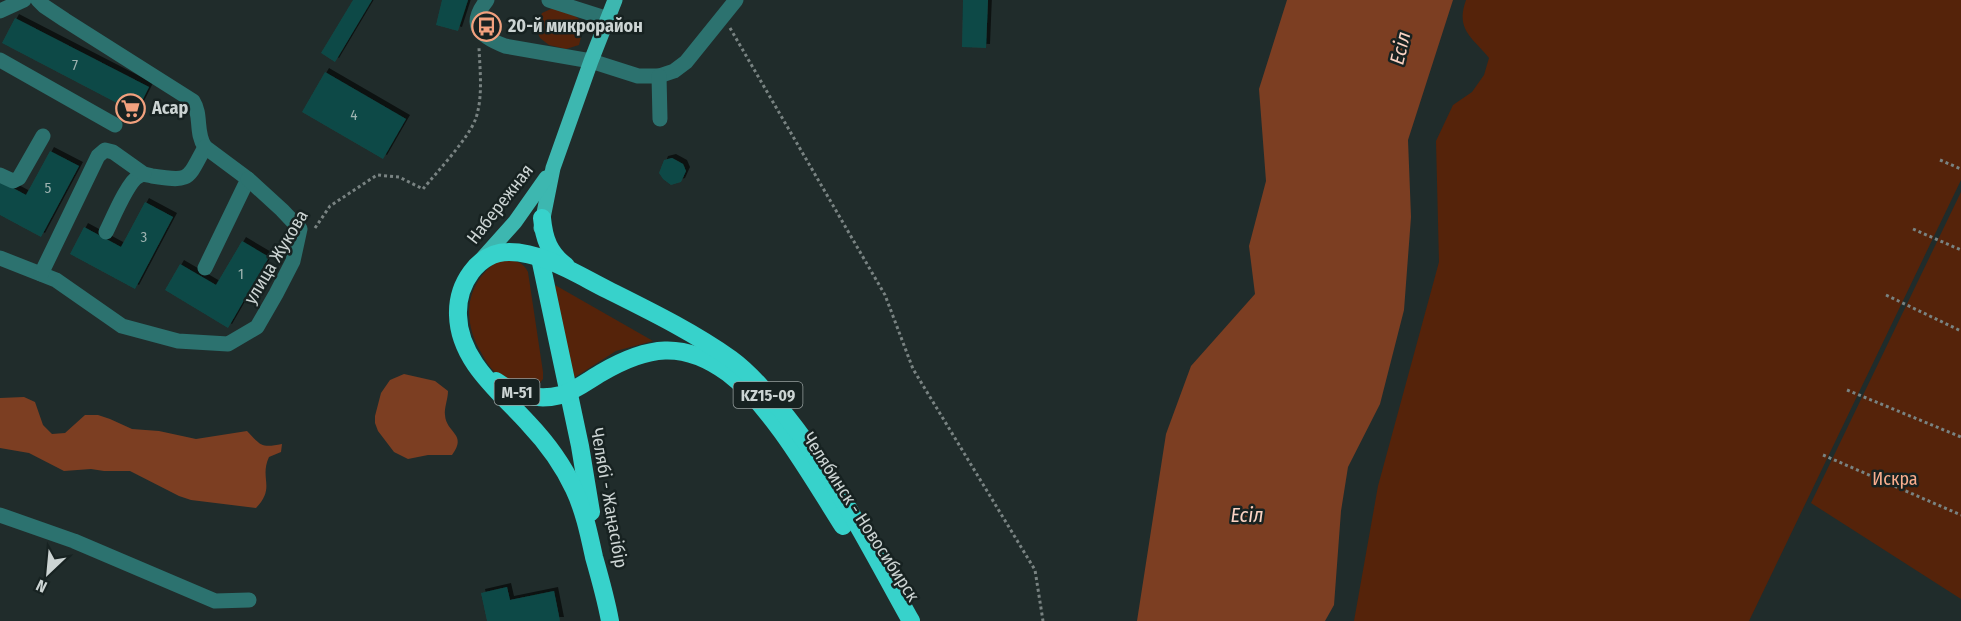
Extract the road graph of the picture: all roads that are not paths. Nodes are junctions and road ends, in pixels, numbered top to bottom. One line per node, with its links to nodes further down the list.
1 (38, 0): 15 (lane)
2 (488, 0): 10 (lane)
3 (549, 0): 8 (lane)
4 (615, 0): 8 (main road, Набережная)
5 (736, 0): 11 (lane)
6 (20, 1): 7 (lane)
7 (0, 11)
8 (608, 19): 10 (main road, Набережная)
9 (0, 60): 13 (lane)
10 (591, 61): 11 (lane); 16 (main road, Набережная)
11 (658, 76): 12 (lane)
12 (660, 119)
13 (115, 125)
14 (43, 136): 18 (lane)
15 (205, 147): 17 (lane); 19 (lane)
16 (553, 168): 20 (main road, Набережная); 24 (main road, Набережная)
17 (144, 174): 21 (lane); 26 (lane)
18 (0, 175)
19 (248, 179): 25 (lane); 26 (lane, улица Жукова)
20 (542, 218): 23 (main road, Набережная); 27 (highway)
21 (106, 232)
22 (0, 258): 26 (lane, улица Жукова)
23 (540, 258): 24 (highway, Челябинск - Новосибирск / KZ15-09); 27 (highway, Челябинск - Новосибирск / KZ15-09); 28 (highway)
24 (478, 264): 29 (highway)
25 (206, 268)
26 (41, 274)
27 (585, 278): 36 (highway, Челябинск - Новосибирск / KZ15-09)
28 (558, 345): 30 (highway); 31 (highway)
29 (474, 363): 31 (highway, M-51); 34 (highway)
30 (568, 392): 31 (highway, M-51); 34 (highway, Челябі - Жаңасібір); 35 (highway, Челябинск - Новосибирск / KZ15-09)
31 (524, 395)
32 (0, 516): 33 (lane)
33 (249, 600)
34 (609, 616)
35 (903, 621)
36 (911, 621)

